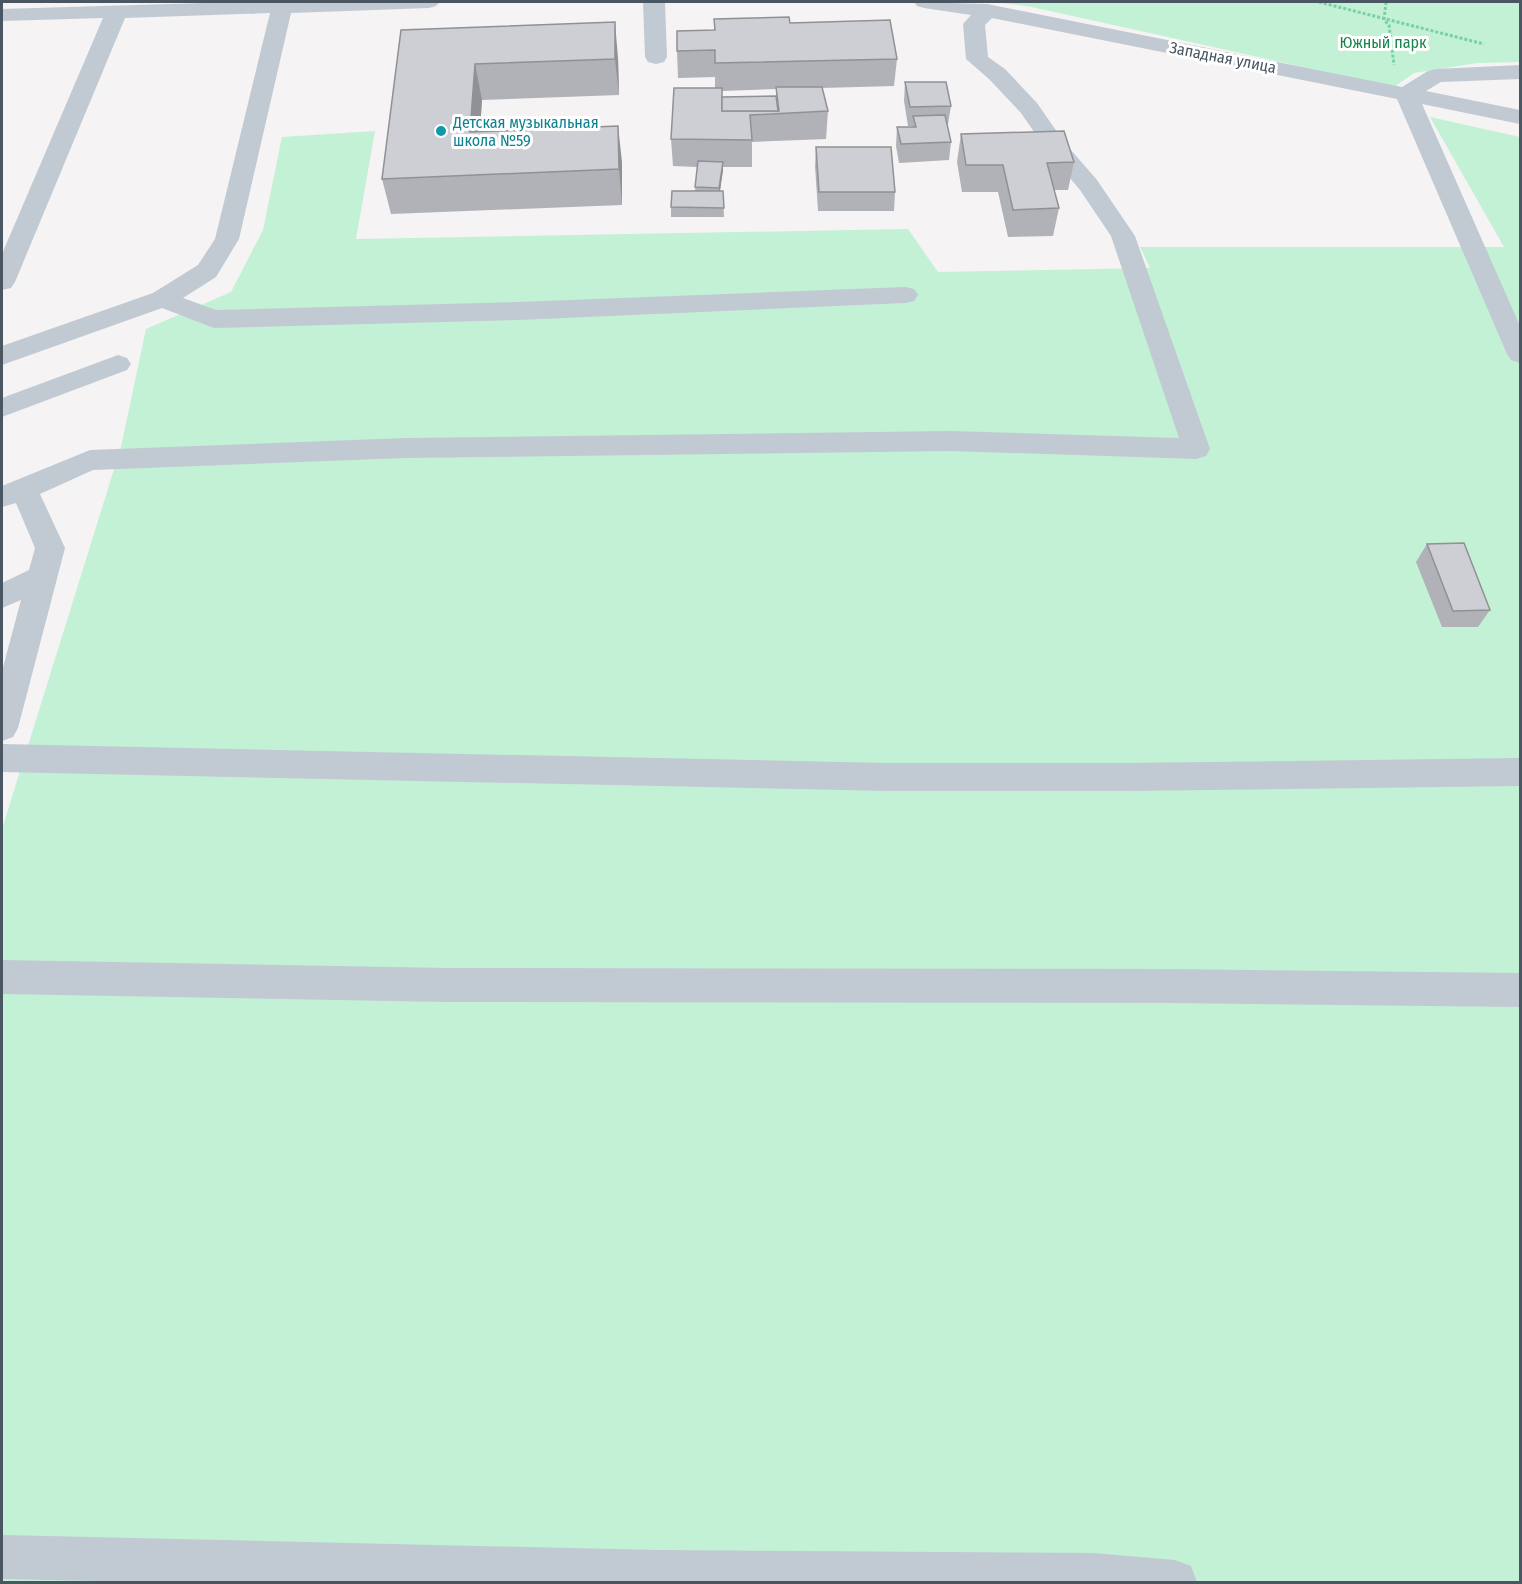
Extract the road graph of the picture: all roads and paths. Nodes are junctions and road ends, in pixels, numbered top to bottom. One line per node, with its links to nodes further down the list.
1 (429, 2): 6 (street)
2 (654, 2): 12 (street)
3 (924, 2): 7 (street, Западная улица)
4 (1319, 2): 10 (path)
5 (1386, 2): 10 (path)
6 (282, 4): 8 (street); 18 (street)
7 (987, 10): 14 (street, Западная улица); 23 (street)
8 (117, 11): 9 (street); 16 (street)
9 (2, 15)
10 (1384, 20): 11 (path); 14 (path)
11 (1489, 46)
12 (656, 57)
13 (1521, 72): 14 (street)
14 (1402, 93): 15 (street, Западная улица); 19 (street)
15 (1521, 117)
16 (2, 282)
17 (905, 295): 18 (street)
18 (162, 298): 20 (street)
19 (1521, 354)
20 (2, 357)
21 (118, 364): 22 (street)
22 (2, 408)
23 (13, 493): 24 (street)
24 (42, 578): 25 (street); 26 (street)
25 (2, 596)
26 (6, 695): 27 (street)
27 (2, 728)
28 (2, 758): 29 (street)
29 (1521, 772)
30 (2, 977): 31 (street)
31 (1521, 990)
32 (2, 1557): 33 (street)
33 (1175, 1582)

